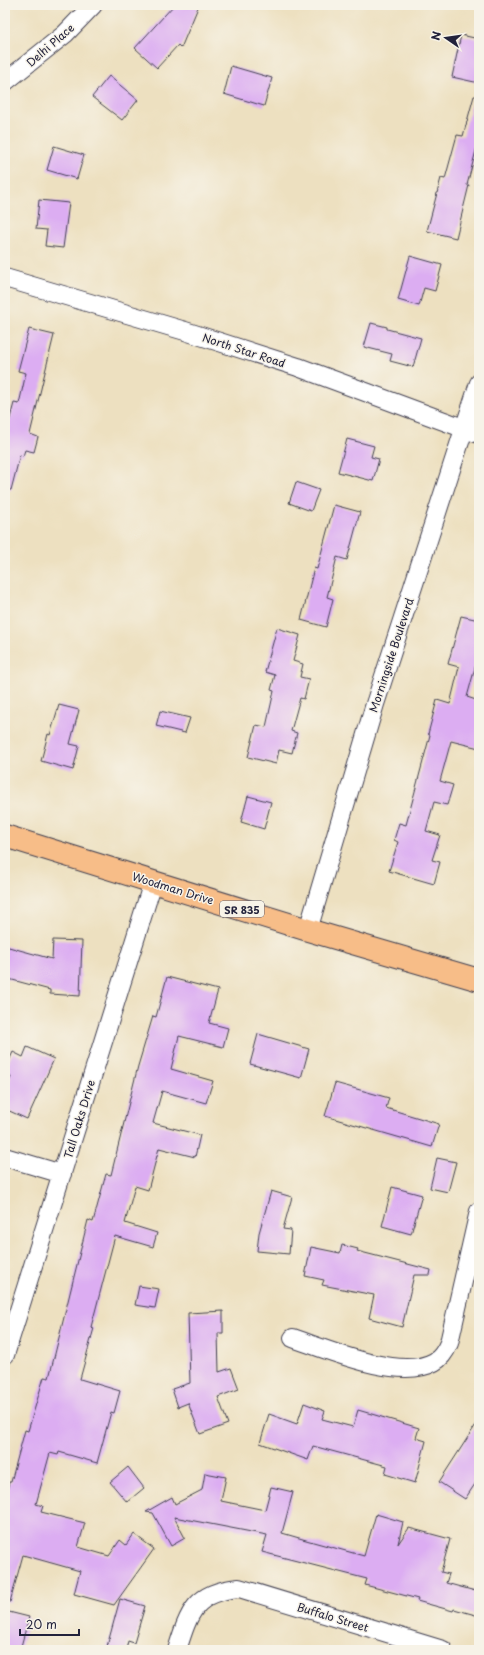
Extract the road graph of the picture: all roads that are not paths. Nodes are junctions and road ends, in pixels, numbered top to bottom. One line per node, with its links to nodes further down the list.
1 (93, 5): 2 (street, Delhi Place)
2 (5, 82)
3 (5, 278): 5 (street, North Star Road)
4 (479, 382): 5 (street, Morningside Boulevard)
5 (471, 432): 8 (street, Morningside Boulevard)
6 (5, 836): 7 (main road, Woodman Drive / SR 835)
7 (153, 882): 8 (main road, Woodman Drive / SR 835); 11 (street, Tall Oaks Drive)
8 (308, 930): 9 (main road, Woodman Drive / SR 835)
9 (479, 980)
10 (5, 1157): 11 (street)
11 (62, 1174): 14 (street, Tall Oaks Drive)
12 (479, 1211): 13 (street)
13 (293, 1338)
14 (5, 1355)
15 (432, 1649): 16 (street, Buffalo Street)
16 (177, 1650)

